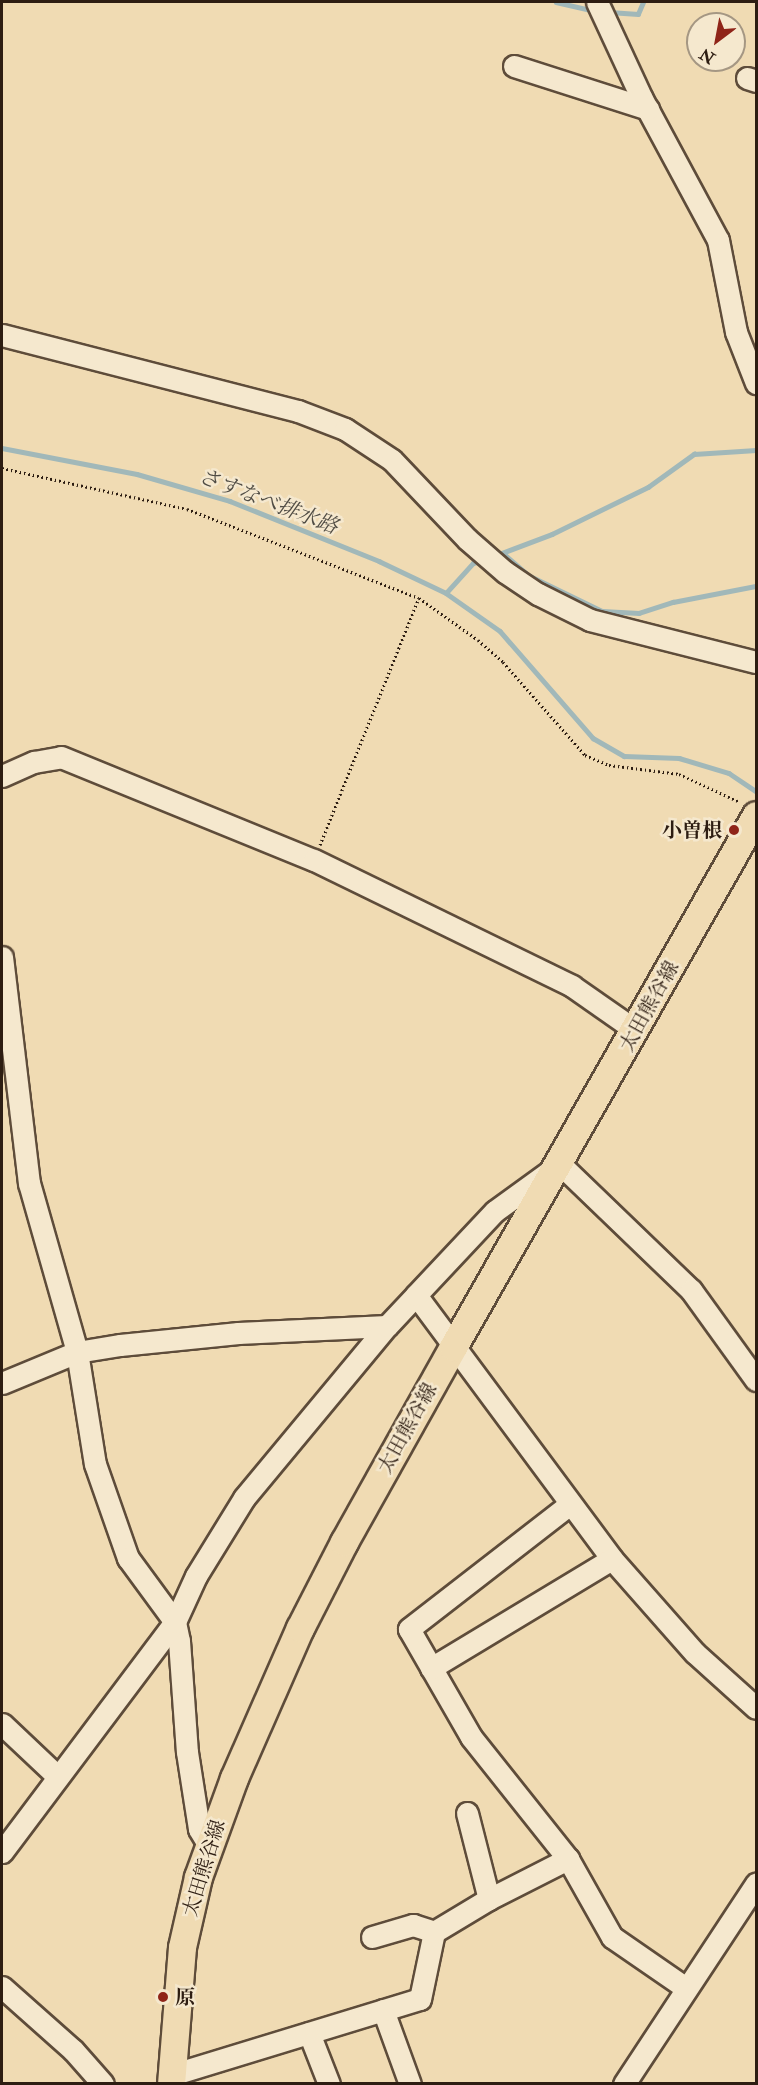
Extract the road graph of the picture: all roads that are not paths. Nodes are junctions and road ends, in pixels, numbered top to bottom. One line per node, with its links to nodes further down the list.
1 (597, 2): 3 (street)
2 (514, 66): 3 (street)
3 (648, 110): 5 (street)
4 (2, 334): 6 (street)
5 (756, 383)
6 (756, 662)
7 (2, 776): 10 (street)
8 (752, 810): 10 (main road, 太田熊谷線)
9 (2, 957): 15 (street)
10 (635, 1030): 11 (main road, 太田熊谷線)
11 (560, 1164): 12 (street); 14 (main road, 太田熊谷線); 16 (street)
12 (416, 1295): 13 (street); 14 (street)
13 (387, 1326): 15 (street); 20 (street)
14 (453, 1347): 18 (street); 26 (main road, 太田熊谷線)
15 (77, 1352): 17 (street); 20 (street)
16 (756, 1380)
17 (2, 1383)
18 (570, 1504): 19 (street); 21 (street)
19 (612, 1559): 21 (street); 22 (street)
20 (175, 1622): 24 (street); 26 (street)
21 (431, 1668): 28 (street)
22 (756, 1708)
23 (2, 1724): 24 (street)
24 (57, 1776): 27 (street)
25 (467, 1813): 30 (street)
26 (208, 1844): 37 (main road, 太田熊谷線)
27 (2, 1852)
28 (568, 1859): 30 (street); 34 (street)
29 (756, 1884): 34 (street)
30 (489, 1899): 31 (street)
31 (434, 1932): 32 (street); 35 (street)
32 (372, 1936)
33 (2, 1987): 38 (street)
34 (686, 1988): 41 (street)
35 (383, 2010): 36 (street); 40 (street)
36 (309, 2033): 37 (street); 39 (street)
37 (171, 2079)
38 (103, 2084)
39 (329, 2084)
40 (410, 2084)
41 (624, 2084)

